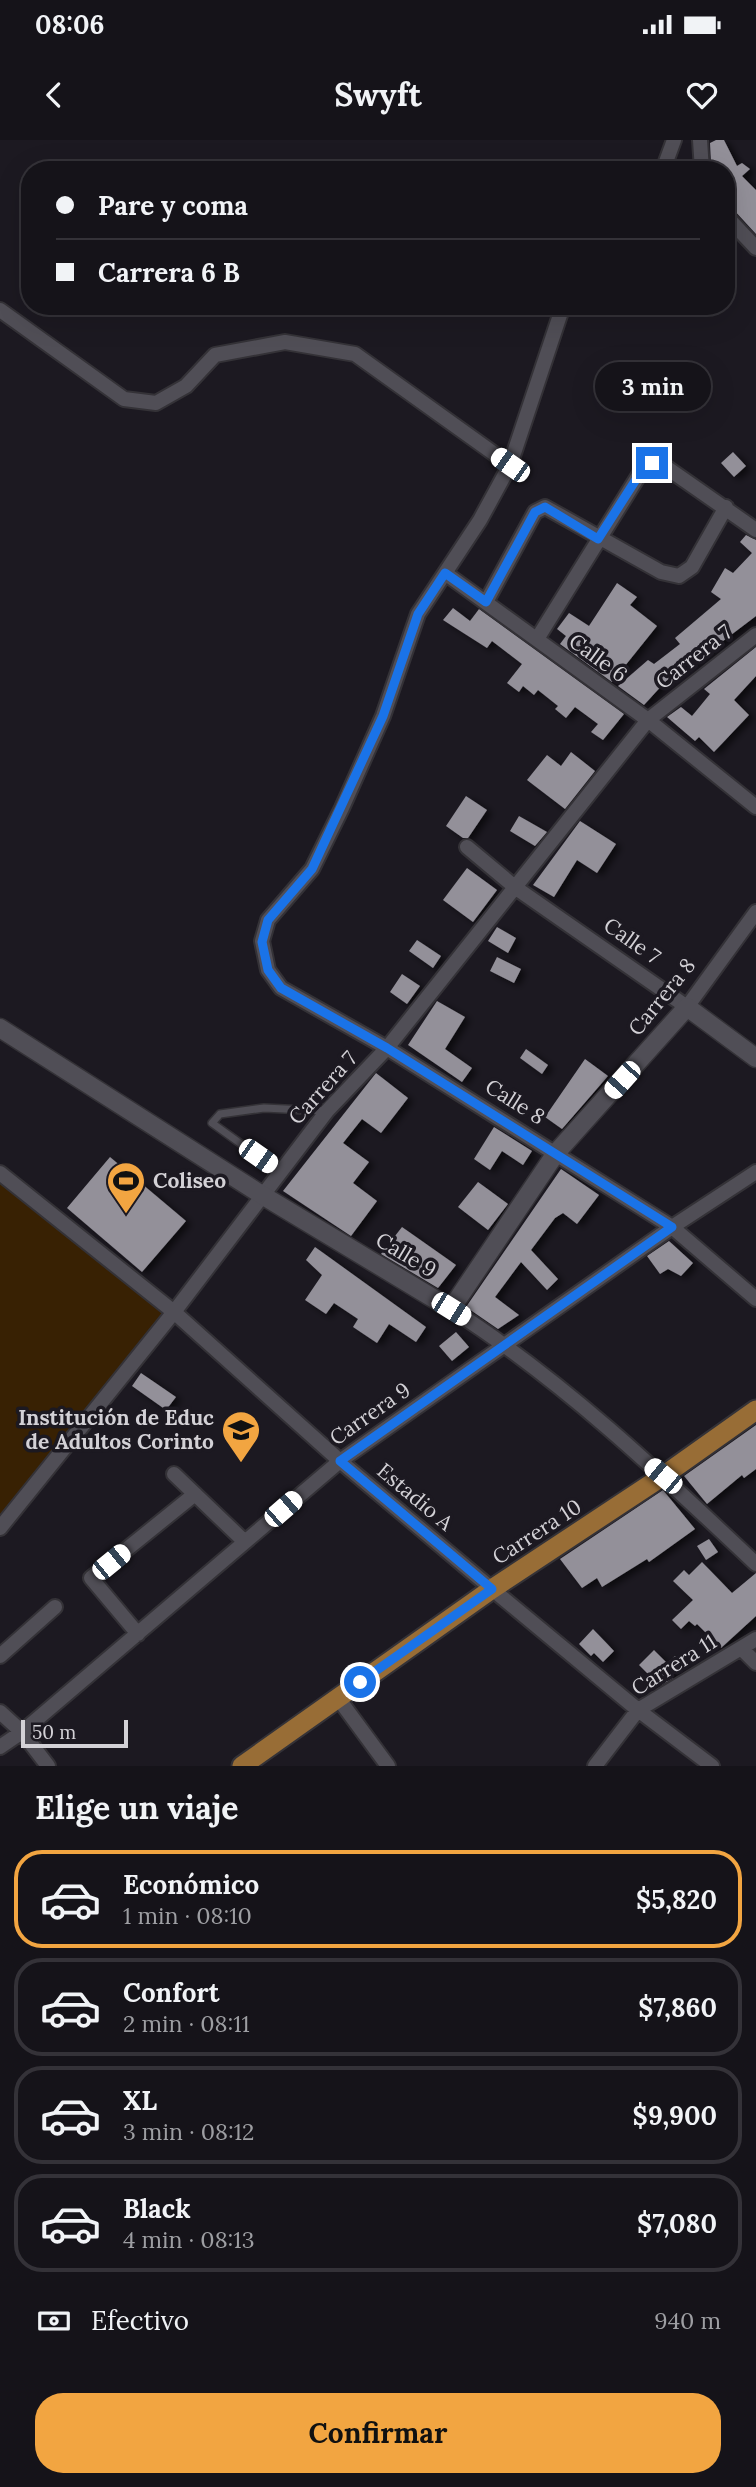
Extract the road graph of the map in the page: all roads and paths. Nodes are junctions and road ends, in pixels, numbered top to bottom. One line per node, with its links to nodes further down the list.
1 (674, 140): 3 (street)
2 (700, 140): 4 (street)
3 (666, 161)
4 (701, 161)
5 (735, 226): 6 (street)
6 (756, 248)
7 (0, 310): 9 (street)
8 (561, 315): 9 (street)
9 (510, 465): 13 (street)
10 (726, 507): 11 (street); 12 (street); 12 (street)
11 (756, 530)
12 (598, 539): 14 (street); 16 (street)
13 (445, 573): 14 (street, Calle 6); 24 (street, Calle 8)
14 (486, 602): 16 (street, Calle 6)
15 (756, 635): 17 (street, Carrera 7)
16 (537, 639): 17 (street, Calle 6)
17 (648, 720): 18 (street, Calle 6); 20 (street, Carrera 7)
18 (756, 807)
19 (467, 847): 20 (street, Calle 7)
20 (516, 888): 22 (street, Calle 7); 24 (street, Carrera 7)
21 (756, 912): 22 (street, Carrera 8)
22 (687, 1007): 25 (street, Calle 7); 27 (street, Carrera 8)
23 (0, 1028): 31 (street, Calle 9)
24 (387, 1048): 26 (street, Carrera 7); 27 (street, Calle 8)
25 (756, 1058)
26 (327, 1111): 28 (street, Carrera 7); 28 (lane)
27 (556, 1153): 32 (street, Calle 8); 34 (street, Carrera 8)
28 (280, 1172): 31 (street, Carrera 7)
29 (756, 1172): 32 (street, Carrera 9)
30 (0, 1173): 35 (street, Estadio A)
31 (262, 1195): 34 (street, Calle 9); 35 (street, Carrera 7)
32 (672, 1227): 33 (street, Calle 8); 36 (street, Carrera 9)
33 (756, 1299)
34 (451, 1309): 36 (street, Calle 9)
35 (174, 1312): 38 (street, Estadio A); 42 (street, Carrera 7)
36 (505, 1344): 38 (street, Carrera 9); 40 (street, Calle 9)
37 (756, 1410): 40 (main road, Carrera 10)
38 (340, 1461): 43 (street, Carrera 9); 45 (street, Estadio A)
39 (174, 1474): 41 (street)
40 (663, 1476): 44 (street, Calle 9); 45 (main road, Carrera 10)
41 (195, 1494): 43 (street); 47 (street)
42 (0, 1528)
43 (245, 1542): 47 (street, Carrera 9)
44 (756, 1564)
45 (492, 1589): 52 (main road, Carrera 10); 53 (street, Estadio A)
46 (55, 1607): 50 (street)
47 (138, 1634): 55 (street, Carrera 9)
48 (756, 1639): 49 (street, Carrera 11)
49 (741, 1648): 51 (street); 53 (street, Carrera 11)
50 (0, 1656)
51 (756, 1663)
52 (338, 1698): 58 (main road, Carrera 10); 59 (street)
53 (638, 1710): 60 (street, Carrera 11); 61 (street, Estadio A)
54 (0, 1712): 55 (street)
55 (22, 1732): 56 (street, Carrera 9); 57 (street)
56 (0, 1747)
57 (47, 1766)
58 (242, 1766)
59 (388, 1766)
60 (595, 1766)
61 (712, 1766)

